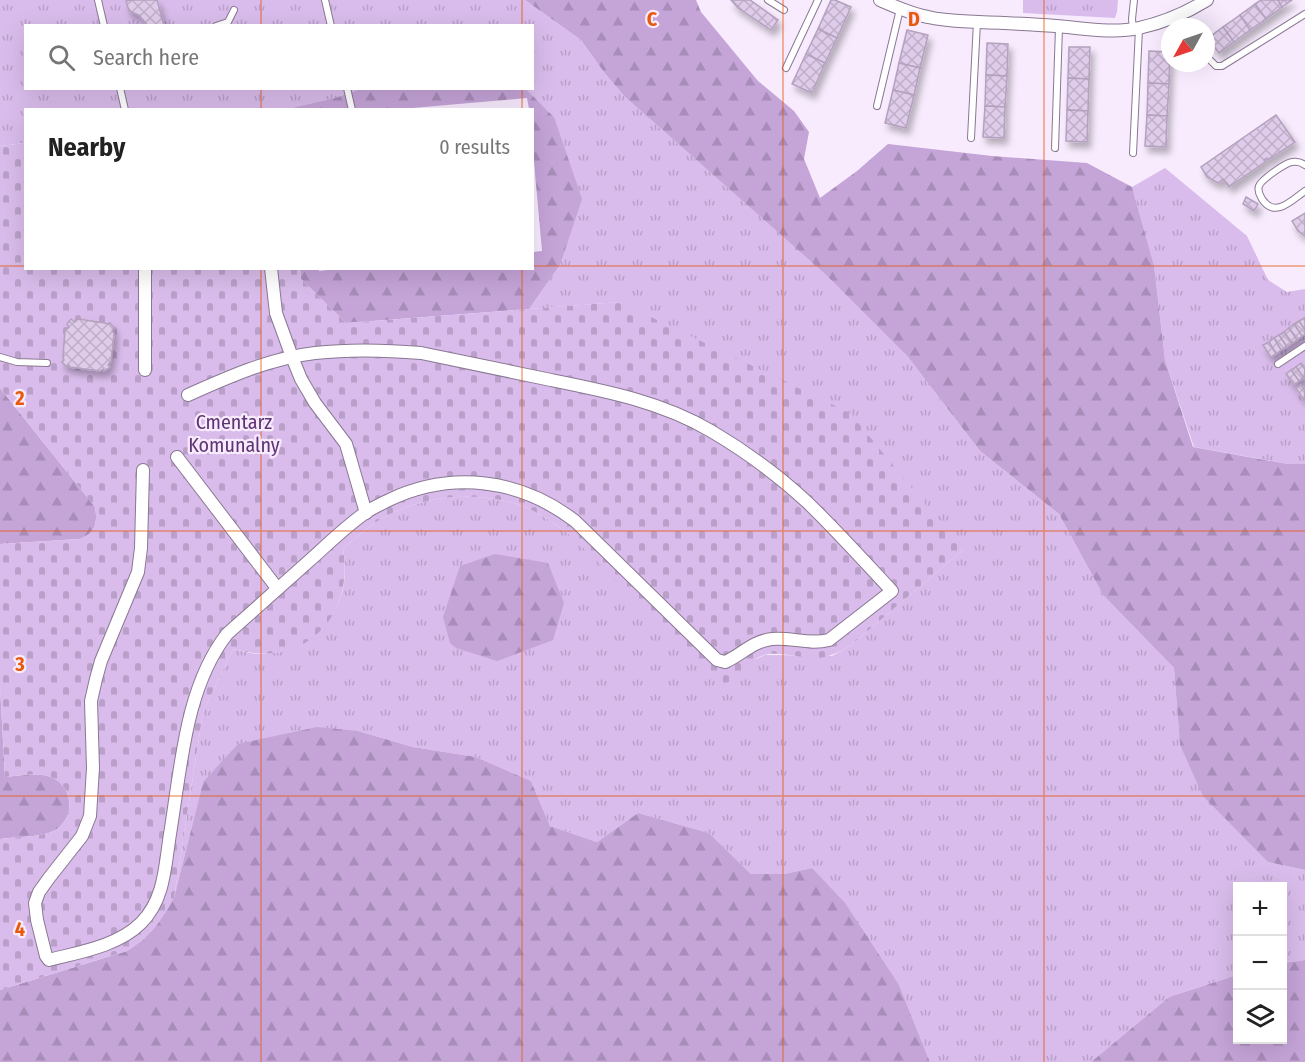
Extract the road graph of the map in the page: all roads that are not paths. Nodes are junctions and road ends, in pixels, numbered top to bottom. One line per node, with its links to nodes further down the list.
1 (98, 0): 13 (lane)
2 (325, 0): 15 (lane)
3 (768, 0): 10 (lane)
4 (819, 0): 19 (lane)
5 (880, 0): 8 (street)
6 (1134, 0): 17 (lane)
7 (1207, 0): 17 (street)
8 (900, 9): 12 (street); 22 (lane)
9 (234, 10): 14 (lane)
10 (784, 10)
11 (1305, 14): 18 (lane)
12 (977, 22): 16 (street); 25 (lane)
13 (104, 24)
14 (222, 24)
15 (331, 24)
16 (1059, 26): 17 (street); 26 (lane)
17 (1136, 28): 27 (lane)
18 (1215, 65)
19 (786, 68)
20 (120, 90): 23 (lane)
21 (347, 90): 24 (lane)
22 (877, 106)
23 (125, 108)
24 (352, 108)
25 (971, 138)
26 (1054, 148)
27 (1133, 153)
28 (1305, 165): 29 (lane)
29 (1305, 191)
30 (145, 270): 37 (street)
31 (271, 270): 34 (street)
32 (1305, 346): 36 (lane)
33 (0, 357): 35 (lane)
34 (292, 357): 38 (street); 41 (street); 41 (street)
35 (46, 363)
36 (1278, 364)
37 (145, 370)
38 (188, 395)
39 (177, 458): 42 (street)
40 (143, 470): 41 (street)
41 (366, 513)
42 (277, 588)

